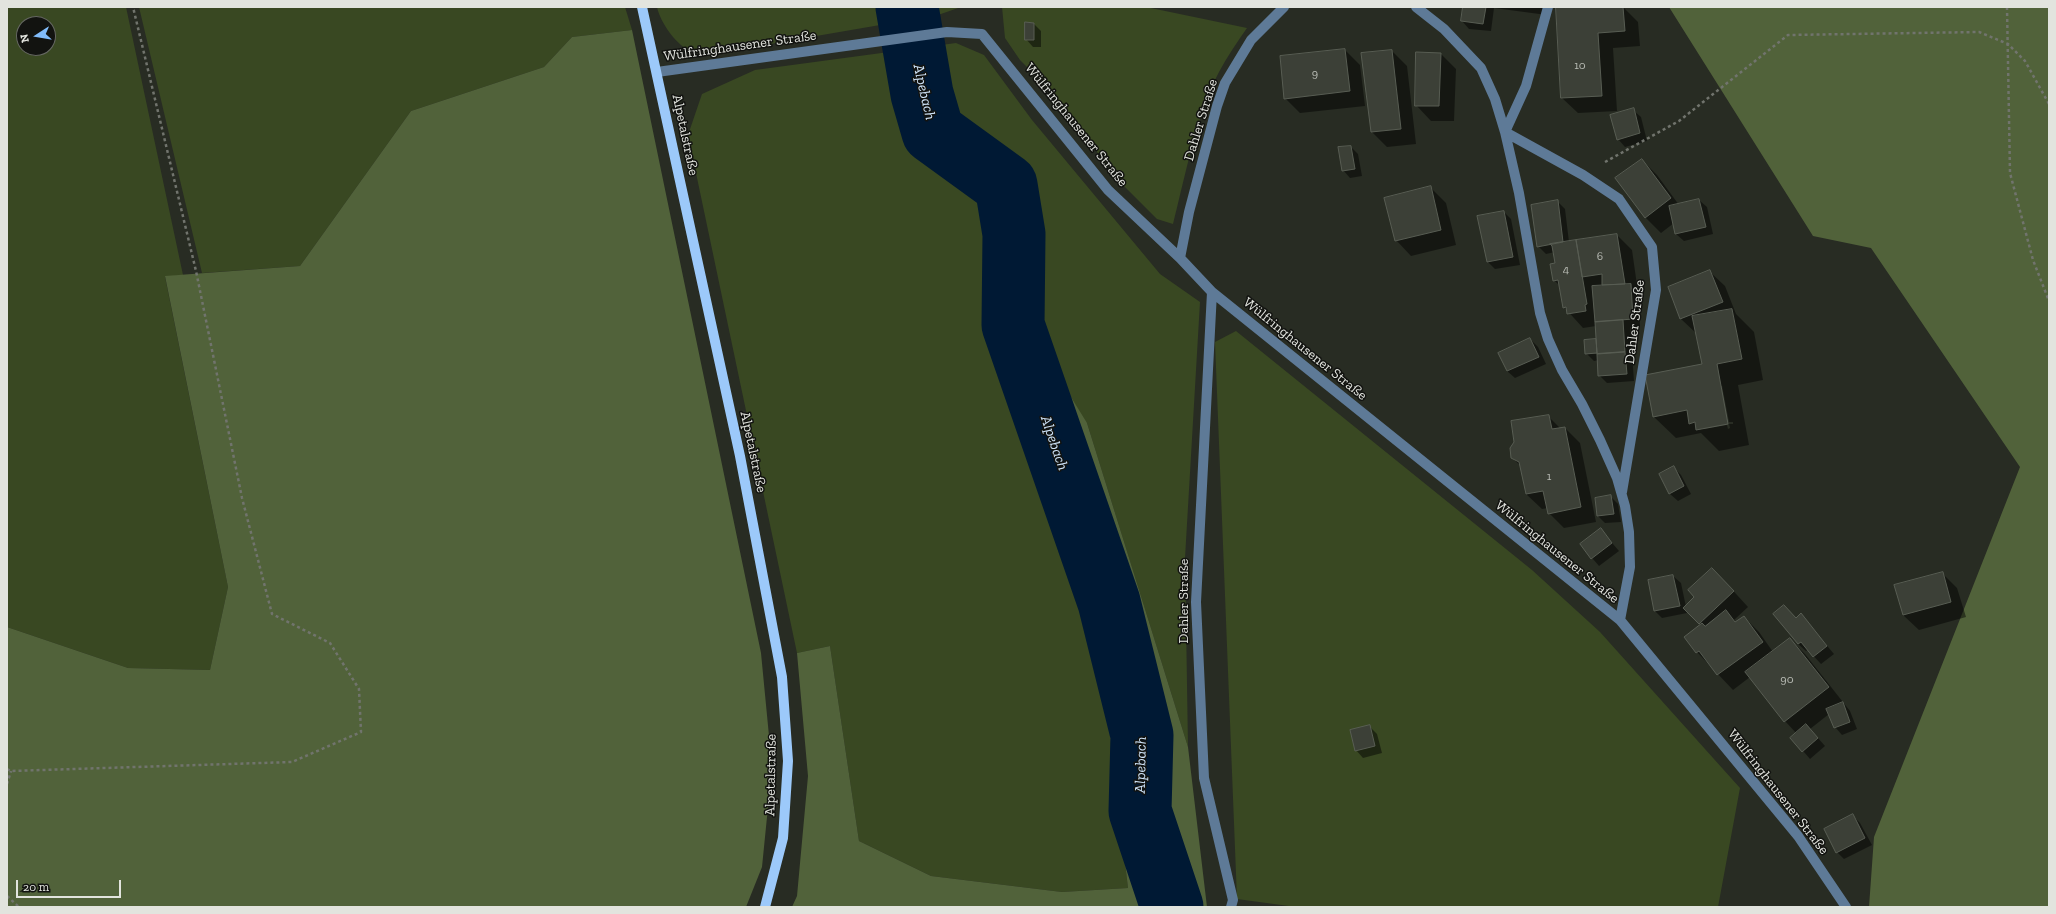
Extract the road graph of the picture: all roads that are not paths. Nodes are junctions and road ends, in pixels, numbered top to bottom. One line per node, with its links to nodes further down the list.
1 (642, 7): 5 (main road, Alpetalstraße)
2 (1284, 7): 7 (street, Dahler Straße)
3 (1416, 7): 6 (street, Dahler Straße)
4 (1548, 7): 6 (street)
5 (657, 72): 7 (street, Wülfringhausener Straße); 11 (main road, Alpetalstraße)
6 (1505, 132): 9 (street, Dahler Straße); 9 (street, Dahler Straße)
7 (1180, 258): 8 (street, Wülfringhausener Straße)
8 (1212, 292): 10 (street, Wülfringhausener Straße); 12 (street, Dahler Straße)
9 (1622, 494): 10 (street, Dahler Straße)
10 (1620, 620): 13 (street, Wülfringhausener Straße)
11 (765, 907)
12 (1231, 907)
13 (1846, 907)

